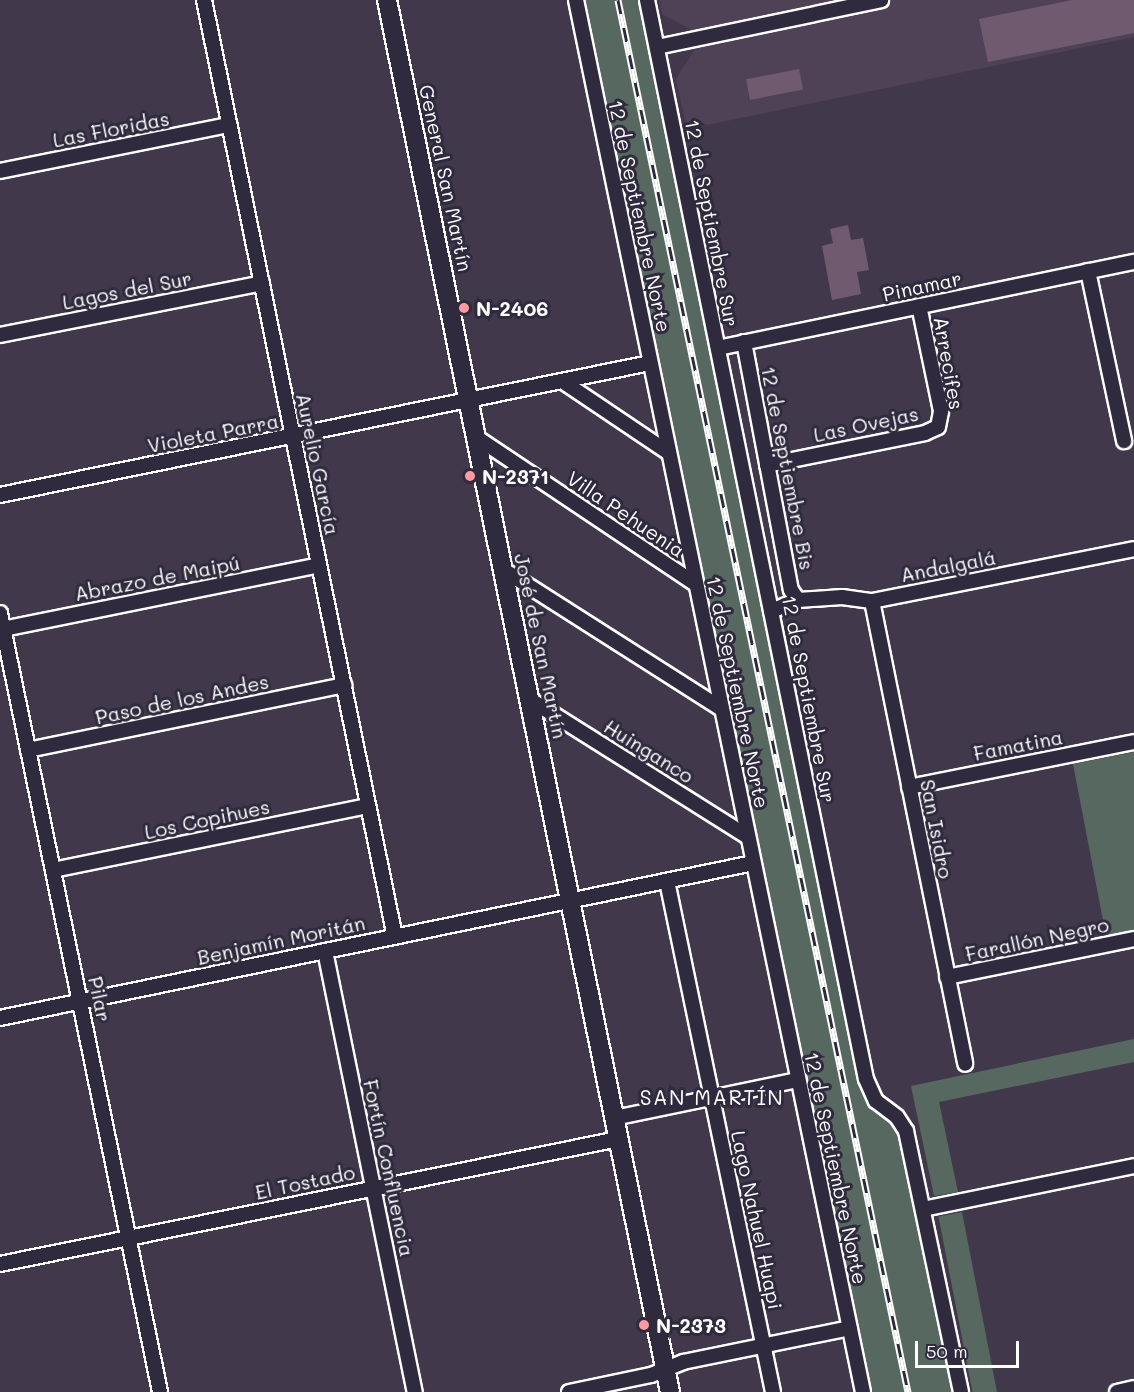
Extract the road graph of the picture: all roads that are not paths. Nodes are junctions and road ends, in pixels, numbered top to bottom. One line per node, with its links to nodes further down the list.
1 (204, 0): 7 (street, Aurelio García)
2 (387, 0): 18 (main road, General San Martín)
3 (576, 0): 16 (street, 12 de Septiembre Norte)
4 (647, 0): 6 (street, 12 de Septiembre Sur)
5 (881, 0): 6 (street)
6 (657, 47): 15 (street, 12 de Septiembre Sur)
7 (229, 125): 8 (street, Las Floridas); 11 (street, Aurelio García)
8 (0, 171)
9 (1134, 262): 10 (street, Pinamar)
10 (1088, 272): 12 (street, Pinamar); 22 (street)
11 (262, 283): 13 (street, Lagos del Sur); 20 (street, Aurelio García)
12 (919, 306): 14 (street, Pinamar); 19 (street, Arrecifes)
13 (0, 335)
14 (744, 342): 15 (street, Pinamar); 24 (street, 12 de Septiembre Bis)
15 (718, 348): 32 (street, 12 de Septiembre Sur)
16 (650, 363): 17 (street); 23 (street, 12 de Septiembre Norte)
17 (562, 381): 18 (street); 23 (street)
18 (468, 401): 20 (street, Violeta Parra); 21 (main road, José de San Martín)
19 (938, 427): 24 (street, Las Ovejas)
20 (293, 436): 25 (street, Violeta Parra); 27 (street, Aurelio García)
21 (476, 437): 28 (main road, José de San Martín); 29 (street, Villa Pehuenia)
22 (1124, 441)
23 (669, 453): 29 (street, 12 de Septiembre Norte)
24 (767, 465): 30 (street, 12 de Septiembre Bis)
25 (0, 495)
26 (1134, 549): 31 (street, Andalgalá)
27 (319, 565): 34 (street, Abrazo de Maipú); 35 (street, Aurelio García)
28 (502, 570): 36 (main road, José de San Martín); 37 (street)
29 (696, 584): 37 (street, 12 de Septiembre Norte)
30 (798, 600): 31 (street, Andalgalá); 32 (street, Andalgalá)
31 (872, 601): 40 (street, San Isidro)
32 (771, 611): 60 (street, 12 de Septiembre Sur)
33 (0, 613): 34 (street, Pilar)
34 (3, 629): 39 (street, Pilar)
35 (344, 686): 39 (street, Paso de los Andes); 41 (street, Aurelio García)
36 (529, 699): 42 (street, Huinganco); 46 (main road, José de San Martín)
37 (722, 709): 42 (street, 12 de Septiembre Norte)
38 (1134, 742): 40 (street, Famatina)
39 (28, 750): 44 (street, Pilar)
40 (909, 787): 50 (street, San Isidro)
41 (368, 806): 44 (street, Los Copihues); 47 (street, Aurelio García)
42 (748, 837): 43 (street, 12 de Septiembre Norte)
43 (753, 862): 45 (street); 54 (street, 12 de Septiembre Norte)
44 (53, 870): 51 (street, Pilar)
45 (667, 881): 46 (street); 55 (street, Lago Nahuel Huapi)
46 (570, 901): 47 (street, Benjamín Moritán); 56 (main road)
47 (395, 937): 49 (street, Benjamín Moritán)
48 (1134, 939): 50 (street, Farallón Negro)
49 (325, 951): 51 (street, Benjamín Moritán); 59 (street, Fortín Confluencia)
50 (947, 977): 53 (street, San Isidro)
51 (80, 1001): 52 (street, Benjamín Moritán); 61 (street, Pilar)
52 (0, 1018)
53 (965, 1064)
54 (798, 1080): 55 (street); 63 (street, 12 de Septiembre Norte)
55 (712, 1098): 56 (street); 64 (street, Lago Nahuel Huapi)
56 (614, 1118): 57 (main road)
57 (618, 1139): 59 (street, El Tostado); 65 (main road)
58 (1134, 1166): 60 (street)
59 (374, 1188): 61 (street, El Tostado); 68 (street, Fortín Confluencia)
60 (923, 1209): 73 (street, 12 de Septiembre Sur)
61 (129, 1238): 62 (street, El Tostado); 67 (street, Pilar)
62 (0, 1264)
63 (850, 1328): 64 (street); 72 (street, 12 de Septiembre Norte)
64 (764, 1346): 65 (street); 71 (street, Lago Nahuel Huapi)
65 (665, 1369): 69 (street); 70 (main road)
66 (1134, 1389): 74 (street)
67 (160, 1392)
68 (415, 1392)
69 (569, 1392)
70 (670, 1392)
71 (773, 1392)
72 (863, 1392)
73 (961, 1392)
74 (1117, 1392)

